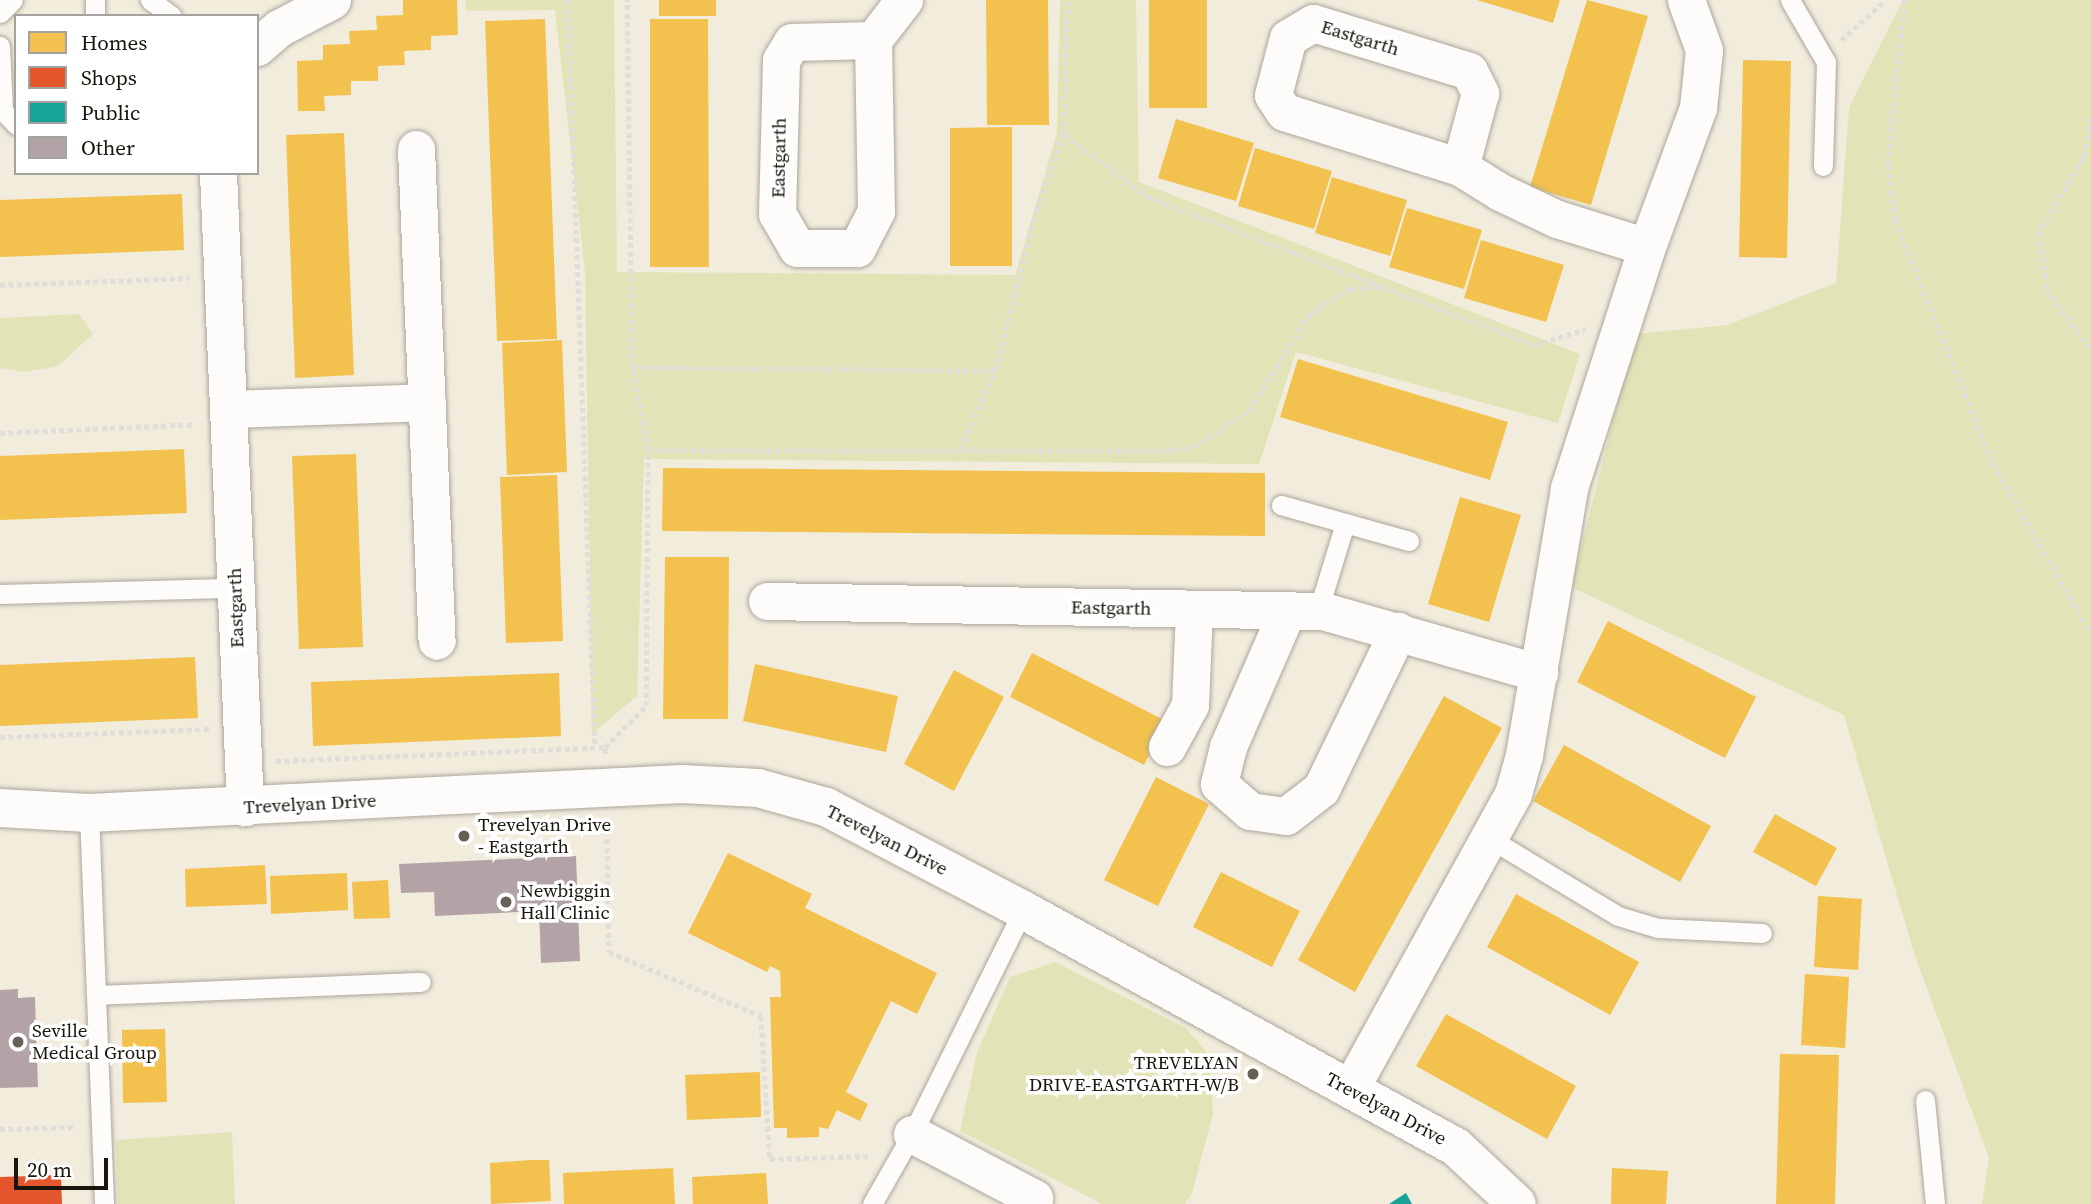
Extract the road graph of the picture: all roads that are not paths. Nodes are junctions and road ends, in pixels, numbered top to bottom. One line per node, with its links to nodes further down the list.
1 (13, 0): 7 (lane)
2 (150, 0): 8 (lane)
3 (332, 0): 10 (street)
4 (904, 0): 9 (street)
5 (1686, 0): 17 (street)
6 (1790, 0): 14 (lane)
7 (0, 12)
8 (169, 14)
9 (873, 40): 9 (street, Eastgarth)
10 (259, 45)
11 (0, 46): 12 (lane)
12 (14, 123)
13 (416, 149): 18 (street)
14 (1823, 166)
15 (1460, 167): 15 (street, Eastgarth); 17 (street, Eastgarth)
16 (218, 175): 19 (street, Eastgarth)
17 (1647, 247): 30 (street)
18 (427, 402): 19 (street); 29 (street)
19 (228, 416): 23 (street, Eastgarth)
20 (1281, 505): 21 (lane)
21 (1345, 523): 22 (lane); 27 (lane)
22 (1409, 541)
23 (235, 588): 24 (lane); 32 (street, Eastgarth)
24 (0, 594)
25 (767, 601): 26 (street, Eastgarth)
26 (1194, 610): 27 (street, Eastgarth); 31 (street)
27 (1302, 611): 28 (street, Eastgarth); 28 (street)
28 (1398, 632): 30 (street, Eastgarth)
29 (437, 641)
30 (1539, 673): 35 (street)
31 (1167, 747)
32 (245, 807): 34 (street, Trevelyan Drive); 36 (street, Trevelyan Drive)
33 (0, 808): 34 (street, Trevelyan Drive)
34 (89, 813): 39 (lane)
35 (1489, 838): 37 (lane); 40 (street)
36 (1023, 910): 40 (street, Trevelyan Drive); 42 (lane)
37 (1762, 933)
38 (421, 982): 39 (lane)
39 (96, 995): 44 (lane)
40 (1350, 1089): 46 (street, Trevelyan Drive)
41 (1925, 1100): 47 (lane)
42 (907, 1144): 43 (street); 45 (lane)
43 (1037, 1202)
44 (104, 1204)
45 (872, 1204)
46 (1517, 1204)
47 (1935, 1204)

